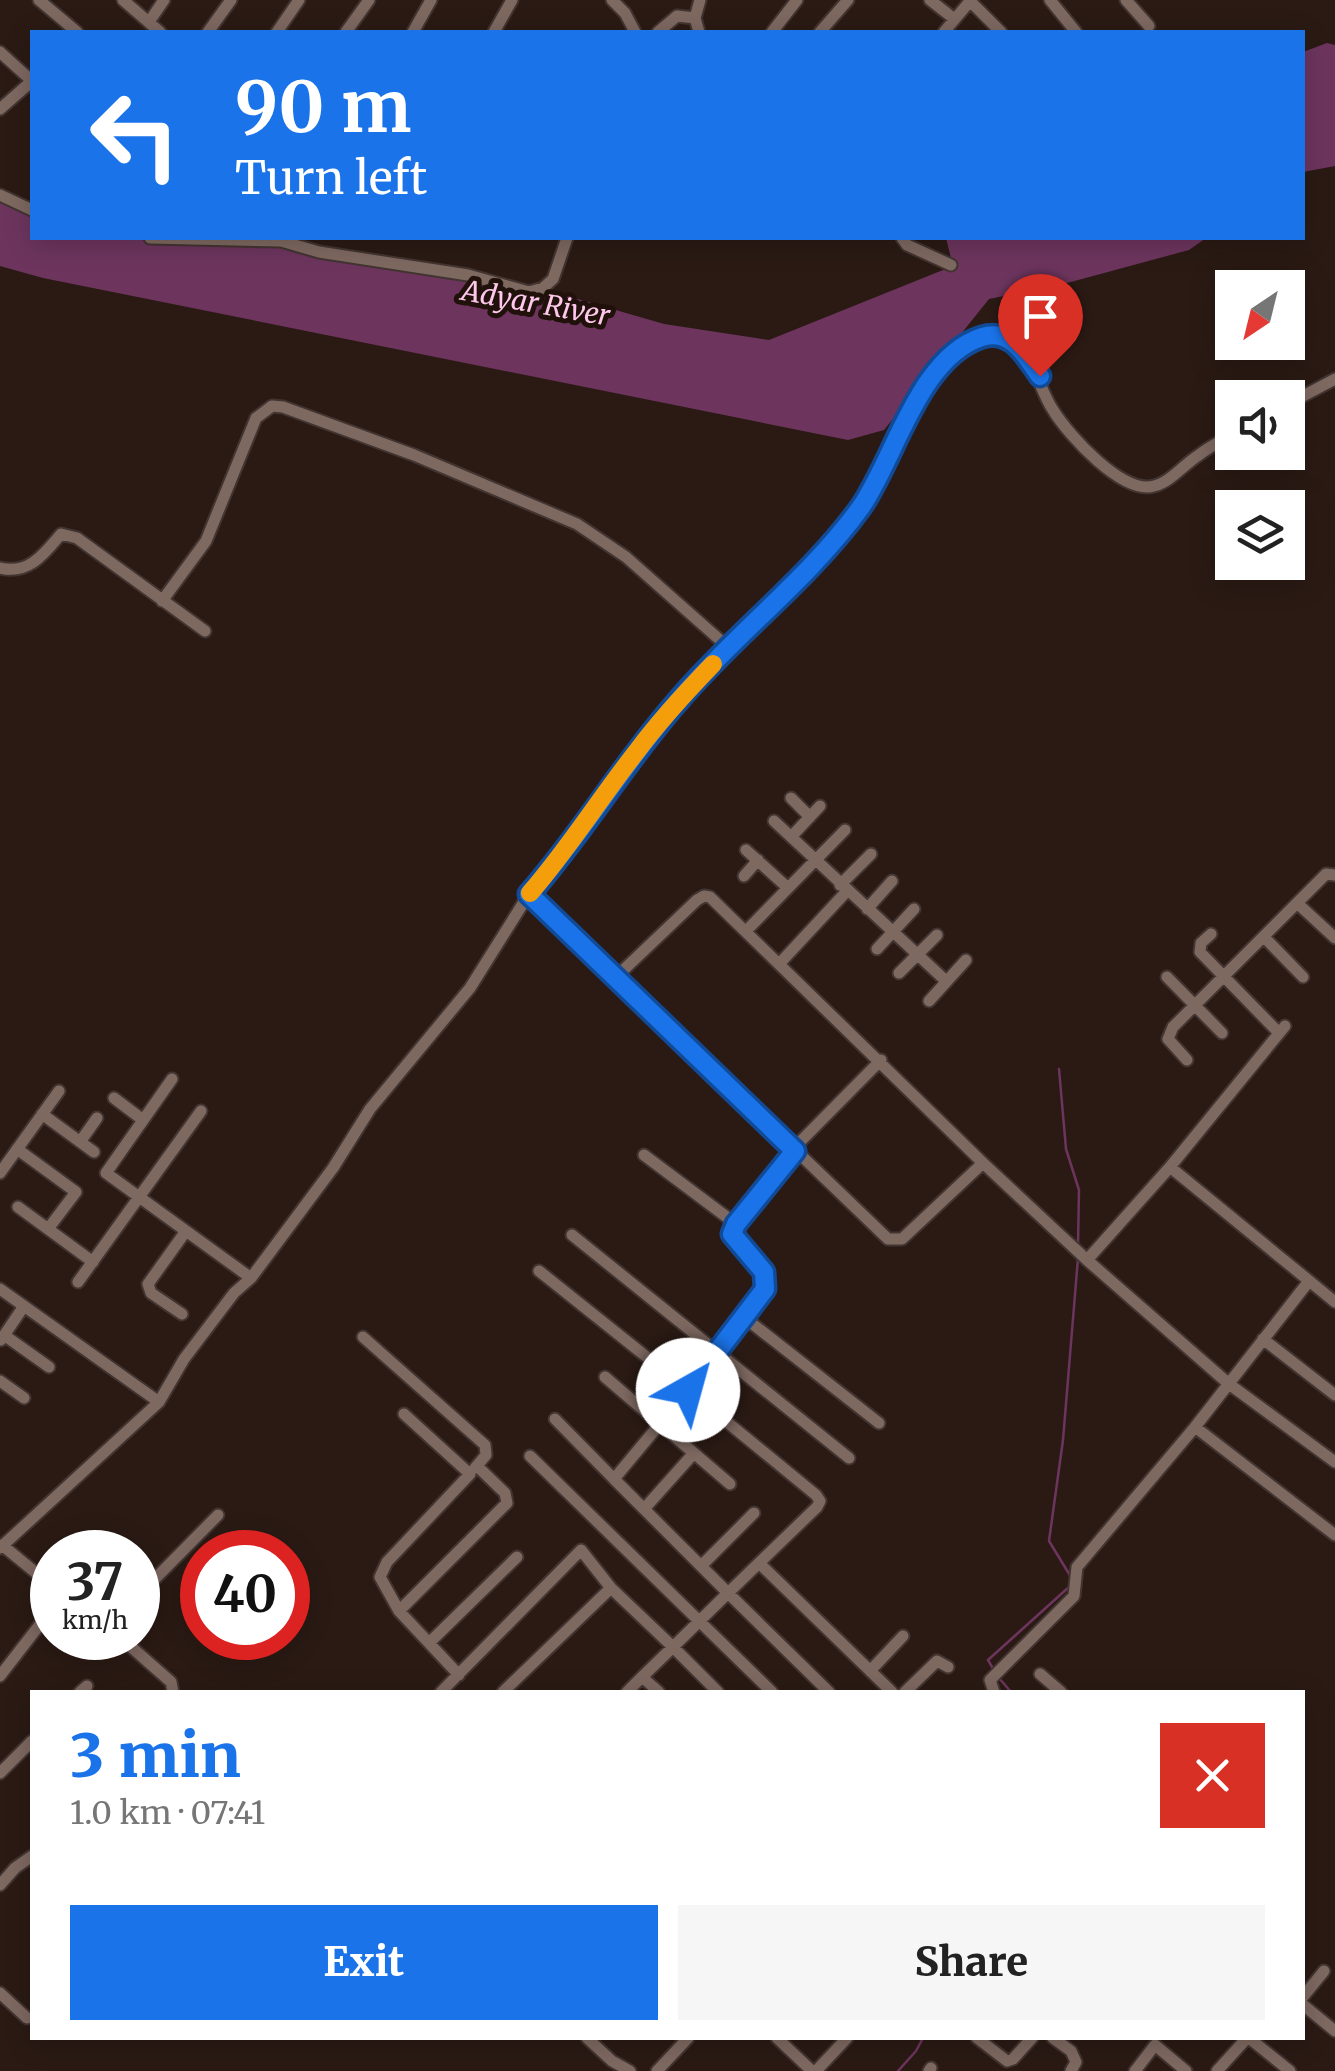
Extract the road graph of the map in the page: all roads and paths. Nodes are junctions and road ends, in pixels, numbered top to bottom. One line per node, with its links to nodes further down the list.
1 (40, 0): 21 (street)
2 (123, 0): 19 (street)
3 (164, 0): 19 (street)
4 (231, 0): 23 (street)
5 (299, 0): 24 (street)
6 (368, 0): 25 (street)
7 (431, 0): 26 (street)
8 (512, 0): 27 (street)
9 (612, 0): 28 (street)
10 (700, 0): 17 (street)
11 (797, 0): 31 (street)
12 (848, 0): 32 (street)
13 (930, 0): 18 (street)
14 (971, 0): 18 (street); 34 (street)
15 (1050, 0): 35 (street)
16 (1126, 0): 20 (street)
17 (695, 18): 29 (street); 30 (street)
18 (953, 18): 33 (street)
19 (149, 22): 22 (street)
20 (1148, 26)
21 (75, 30)
22 (158, 30)
23 (209, 30)
24 (278, 30)
25 (347, 30)
26 (414, 30)
27 (495, 30)
28 (634, 30)
29 (660, 30)
30 (698, 30)
31 (774, 30)
32 (822, 30)
33 (945, 30)
34 (999, 30)
35 (1074, 30)
36 (0, 52): 37 (street)
37 (30, 79)
38 (30, 83): 39 (street)
39 (0, 110)
40 (0, 195): 41 (street)
41 (30, 209)
42 (221, 240): 43 (street)
43 (566, 240)
44 (908, 240): 45 (street)
45 (950, 265)
46 (1335, 378): 47 (street)
47 (1305, 395)
48 (1215, 445): 52 (street)
49 (0, 568): 50 (street)
50 (162, 602): 51 (street); 52 (street)
51 (205, 632)
52 (729, 648): 68 (street)
53 (791, 798): 55 (street)
54 (820, 806): 55 (street)
55 (810, 817): 58 (street)
56 (774, 821): 58 (street)
57 (845, 830): 62 (street)
58 (791, 837): 62 (street)
59 (746, 850): 61 (street)
60 (870, 854): 67 (street)
61 (758, 860): 63 (street); 66 (street)
62 (815, 860): 66 (street); 67 (street)
63 (744, 876)
64 (1335, 876): 69 (street)
65 (892, 881): 70 (street)
66 (788, 888): 72 (street)
67 (843, 888): 70 (street); 81 (street)
68 (529, 894): 86 (street); 117 (street)
69 (1297, 903): 76 (street); 77 (street)
70 (867, 909): 73 (street)
71 (914, 909): 73 (street)
72 (746, 930): 81 (street); 86 (street)
73 (893, 933): 78 (street); 79 (street)
74 (1211, 934): 83 (street)
75 (937, 935): 79 (street)
76 (1264, 938): 83 (street); 85 (street)
77 (1335, 938)
78 (877, 950)
79 (918, 955): 82 (street); 87 (street)
80 (966, 960): 87 (street)
81 (780, 963): 91 (street)
82 (899, 973)
83 (1224, 976): 89 (street); 106 (street)
84 (1166, 977): 89 (street)
85 (1303, 977)
86 (615, 978): 102 (street)
87 (946, 981): 88 (street)
88 (928, 1001)
89 (1195, 1006): 90 (street); 92 (street)
90 (1222, 1033)
91 (880, 1060): 102 (street); 105 (street)
92 (1186, 1060)
93 (172, 1079): 99 (street)
94 (58, 1091): 97 (street)
95 (114, 1098): 99 (street)
96 (201, 1111): 108 (street)
97 (42, 1114): 100 (street); 101 (street)
98 (97, 1118): 100 (street)
99 (144, 1120): 108 (street)
100 (80, 1142): 103 (street)
101 (17, 1149): 107 (street); 111 (street)
102 (794, 1150): 105 (street); 110 (street)
103 (94, 1152)
104 (644, 1155): 110 (street)
105 (983, 1163): 114 (street)
106 (1170, 1167): 114 (street); 118 (street)
107 (0, 1172)
108 (140, 1197): 112 (street); 115 (street)
109 (18, 1207): 111 (street)
110 (736, 1224): 124 (street)
111 (48, 1229): 115 (street)
112 (186, 1231): 117 (street); 123 (street)
113 (572, 1235): 128 (street)
114 (1087, 1260): 132 (street)
115 (93, 1262): 119 (street)
116 (539, 1271): 133 (street)
117 (251, 1278): 136 (street)
118 (1309, 1281): 121 (street); 127 (street)
119 (78, 1282)
120 (0, 1289): 122 (street)
121 (1335, 1302)
122 (24, 1306): 126 (street); 136 (street)
123 (182, 1314)
124 (745, 1318): 128 (street); 139 (street)
125 (364, 1336): 146 (street)
126 (2, 1338): 129 (street)
127 (1264, 1339): 132 (street); 134 (street)
128 (717, 1352): 133 (street); 144 (street)
129 (49, 1367)
130 (605, 1377): 140 (street)
131 (0, 1381): 135 (street)
132 (1229, 1384): 141 (street); 145 (street)
133 (688, 1390): 155 (street)
134 (1335, 1395)
135 (24, 1398)
136 (159, 1402): 153 (street)
137 (404, 1414): 146 (street)
138 (556, 1419): 147 (street)
139 (879, 1423)
140 (659, 1424): 142 (street); 147 (street)
141 (1195, 1427): 152 (street); 184 (street)
142 (694, 1453): 148 (street); 149 (street)
143 (530, 1456): 162 (street)
144 (849, 1458)
145 (1335, 1462)
146 (474, 1470): 161 (street); 161 (street)
147 (614, 1479): 149 (street)
148 (730, 1484)
149 (644, 1509): 156 (street)
150 (218, 1514): 158 (street)
151 (754, 1514): 156 (street)
152 (1334, 1534)
153 (1, 1547): 157 (street)
154 (518, 1557): 165 (street)
155 (760, 1564): 160 (street); 169 (street)
156 (700, 1566): 160 (street)
157 (30, 1569)
158 (160, 1573)
159 (611, 1588): 166 (street); 170 (street); 176 (street)
160 (728, 1594): 162 (street); 181 (street)
161 (399, 1611): 165 (street)
162 (699, 1621): 166 (street); 180 (street)
163 (903, 1636): 169 (street)
164 (30, 1637): 172 (street)
165 (428, 1643): 170 (street)
166 (674, 1646): 173 (street); 179 (street)
167 (146, 1660): 174 (street)
168 (948, 1668): 183 (street)
169 (870, 1671): 182 (street)
170 (459, 1674): 175 (street)
171 (1040, 1674): 185 (street)
172 (0, 1676)
173 (642, 1677): 177 (street); 178 (street)
174 (172, 1690)
175 (443, 1690)
176 (505, 1690)
177 (629, 1690)
178 (657, 1690)
179 (716, 1690)
180 (770, 1690)
181 (827, 1690)
182 (890, 1690)
183 (907, 1690)
184 (993, 1690)
185 (1060, 1690)
186 (30, 1743): 187 (street)
187 (0, 1773)
188 (30, 1857): 189 (street)
189 (0, 1885)
190 (1324, 1970): 192 (street)
191 (0, 1993): 194 (street)
192 (1305, 1997)
193 (1305, 2004): 195 (street)
194 (27, 2018)
195 (1335, 2032)
196 (589, 2040): 206 (street)
197 (683, 2040): 207 (street)
198 (779, 2040): 208 (street)
199 (845, 2040): 208 (street)
200 (980, 2040): 201 (street)
201 (1030, 2040)
202 (1055, 2040): 209 (street)
203 (1246, 2040): 212 (street)
204 (1251, 2040): 213 (street)
205 (1151, 2041): 210 (street); 211 (street)
206 (630, 2071)
207 (657, 2071)
208 (814, 2071)
209 (1072, 2071)
210 (1135, 2071)
211 (1186, 2071)
212 (1217, 2071)
213 (1290, 2071)

